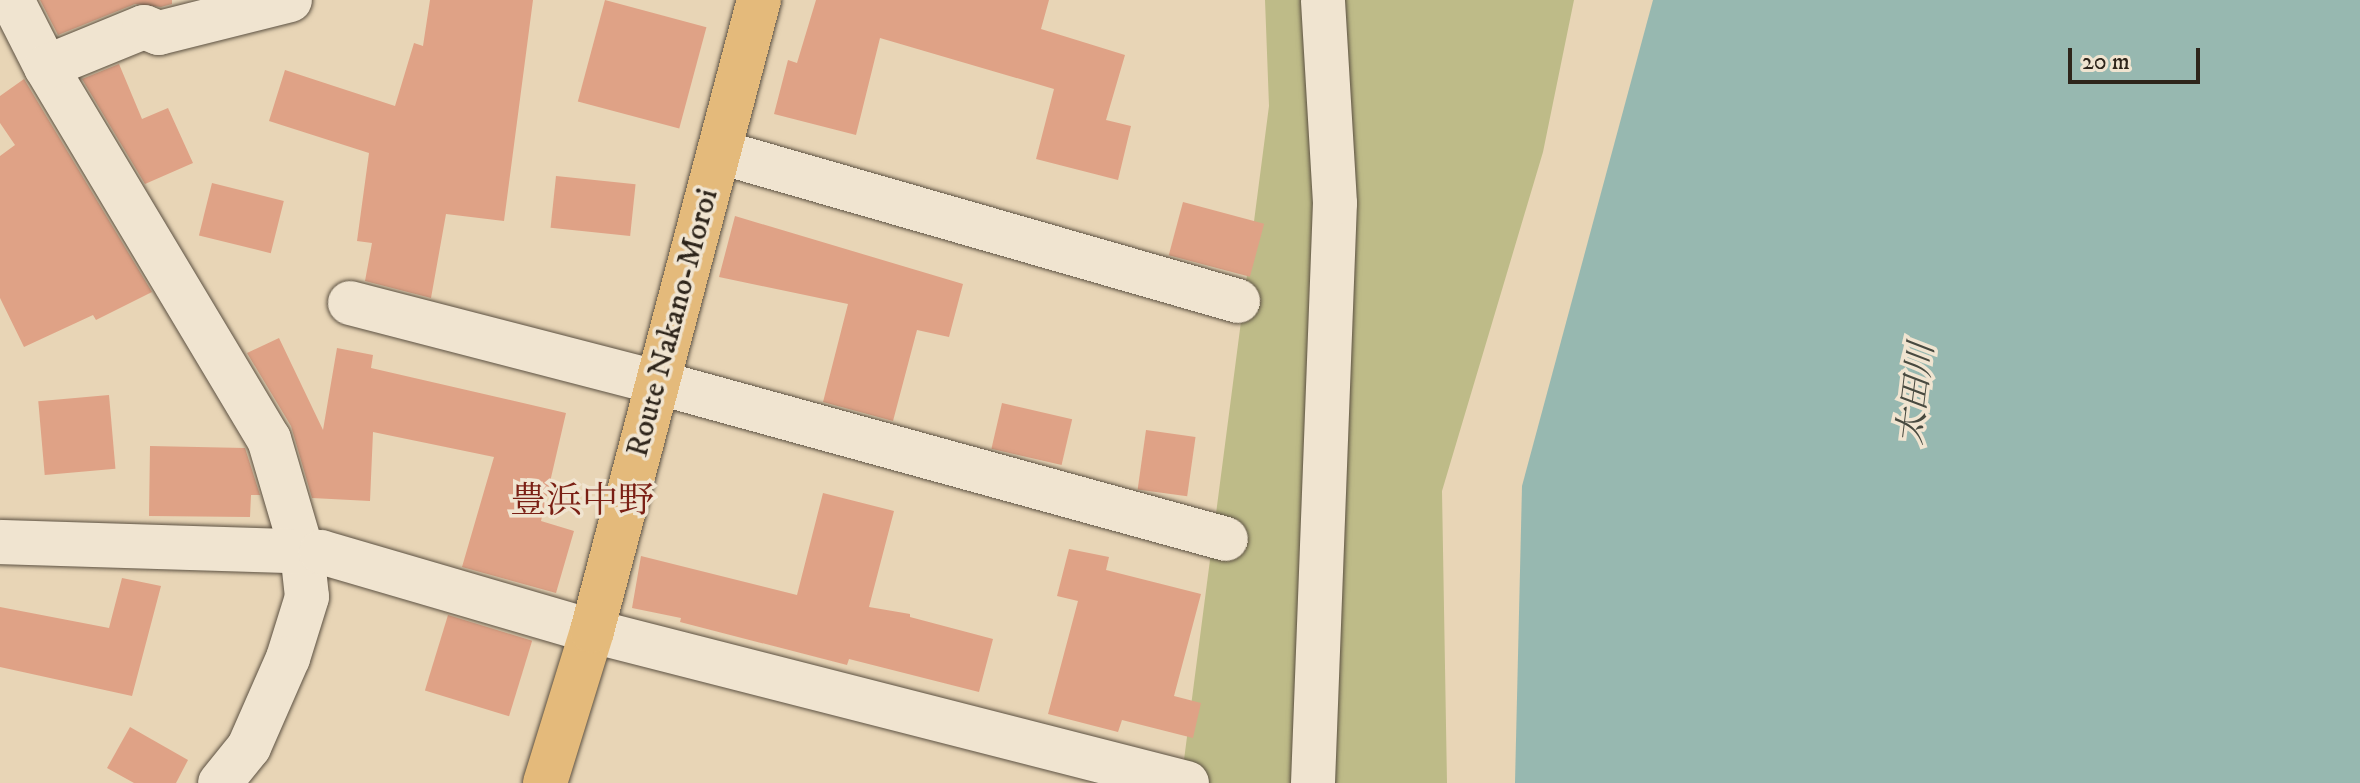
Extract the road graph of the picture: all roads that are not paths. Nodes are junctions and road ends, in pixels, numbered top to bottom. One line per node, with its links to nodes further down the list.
1 (12, 0): 5 (street)
2 (290, 0): 5 (street)
3 (759, 0): 6 (main road, Route Nakano-Moroi)
4 (1323, 0): 17 (street)
5 (46, 67): 12 (street)
6 (720, 152): 7 (street); 9 (main road, Route Nakano-Moroi)
7 (1238, 301)
8 (350, 303): 9 (street)
9 (656, 382): 10 (street); 13 (main road, Route Nakano-Moroi)
10 (1226, 539)
11 (0, 542): 12 (street)
12 (302, 551): 13 (street); 14 (street)
13 (592, 631): 15 (main road, Route Nakano-Moroi); 16 (street)
14 (220, 783)
15 (545, 783)
16 (1187, 783)
17 (1313, 783)

